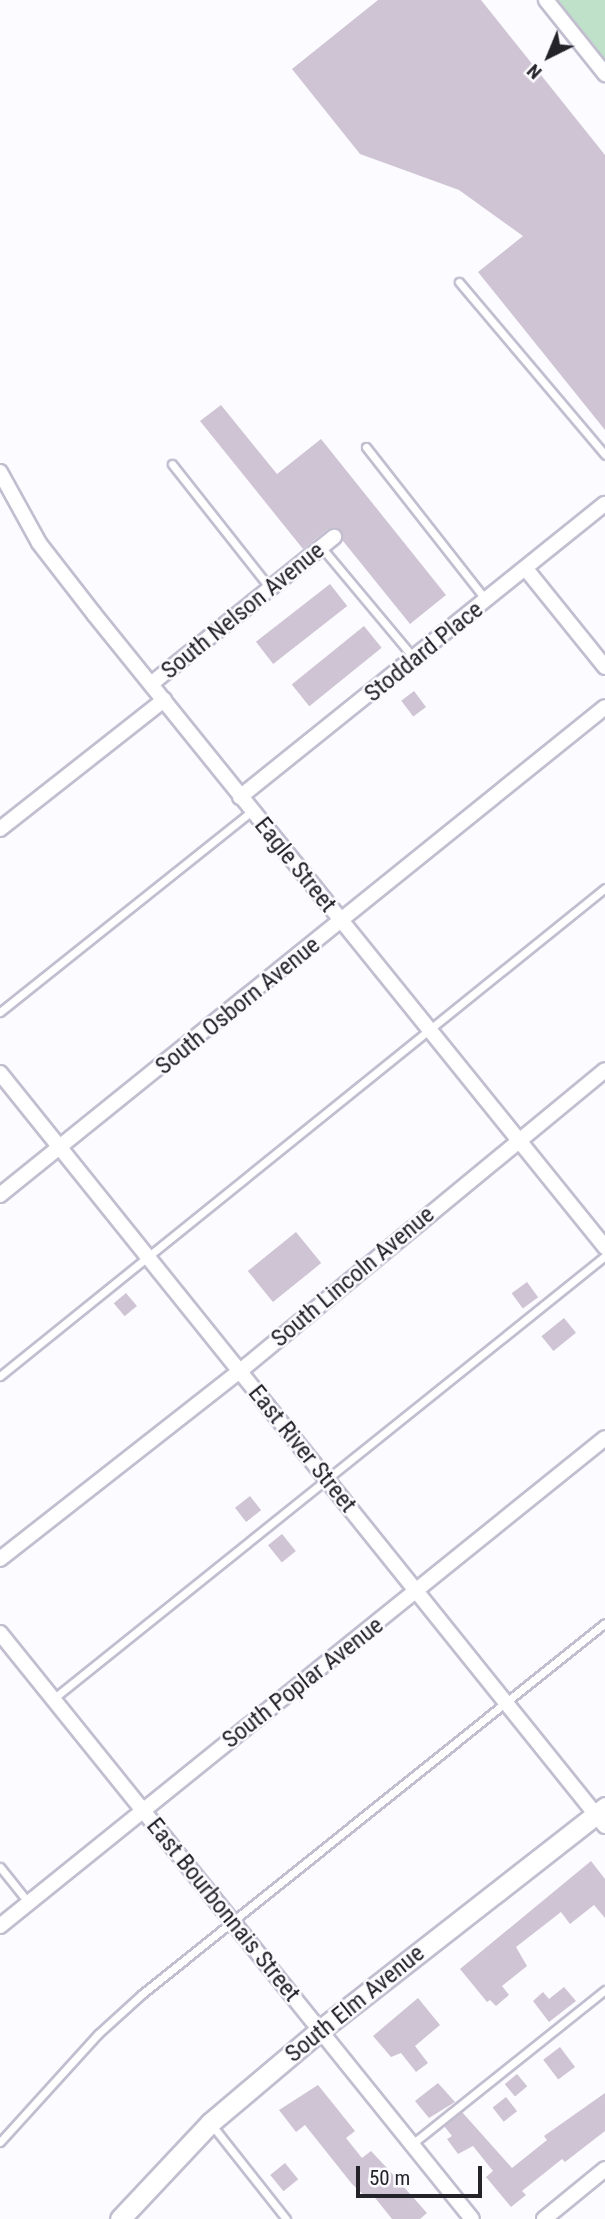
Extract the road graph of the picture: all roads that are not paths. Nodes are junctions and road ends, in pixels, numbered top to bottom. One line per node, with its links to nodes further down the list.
1 (545, 0): 2 (street)
2 (605, 74)
3 (459, 282): 5 (lane)
4 (366, 447): 13 (lane)
5 (605, 455)
6 (172, 464): 12 (lane)
7 (0, 472): 16 (street, Eagle Street)
8 (605, 504): 11 (street, Stoddard Place)
9 (334, 537): 10 (street, South Nelson Avenue)
10 (321, 548): 12 (street, South Nelson Avenue); 14 (lane)
11 (526, 569): 13 (street, Stoddard Place); 15 (street)
12 (271, 588): 16 (street, South Nelson Avenue)
13 (486, 601): 14 (street, Stoddard Place)
14 (415, 659): 19 (street, Stoddard Place)
15 (605, 667)
16 (151, 684): 17 (street, Eagle Street)
17 (164, 700): 19 (street, Eagle Street); 21 (street, South Nelson Avenue)
18 (605, 707): 23 (street, South Osborn Avenue)
19 (240, 797): 20 (street, Eagle Street)
20 (252, 811): 23 (street, Eagle Street); 24 (lane)
21 (0, 829)
22 (605, 888): 25 (lane)
23 (341, 923): 25 (street, Eagle Street); 29 (street, South Osborn Avenue)
24 (0, 1012)
25 (430, 1030): 28 (street, Eagle Street); 33 (lane)
26 (605, 1070): 28 (street, South Lincoln Avenue)
27 (0, 1073): 29 (street, East River Street)
28 (520, 1138): 31 (street, Eagle Street); 34 (street, South Lincoln Avenue)
29 (61, 1148): 30 (street, South Osborn Avenue); 33 (street, East River Street)
30 (0, 1195)
31 (605, 1247)
32 (605, 1256): 37 (lane)
33 (148, 1257): 34 (street, East River Street); 35 (lane)
34 (240, 1371): 37 (street, East River Street); 38 (street, South Lincoln Avenue)
35 (0, 1376)
36 (605, 1438): 39 (street, South Poplar Avenue)
37 (327, 1479): 39 (street, East River Street); 42 (lane)
38 (0, 1559)
39 (418, 1593): 43 (street, East River Street); 44 (street, South Poplar Avenue)
40 (605, 1623): 43 (lane)
41 (0, 1633): 42 (street, East Bourbonnais Street)
42 (53, 1699): 44 (street, East Bourbonnais Street)
43 (506, 1703): 45 (street, East River Street); 48 (lane)
44 (142, 1809): 47 (street, South Poplar Avenue); 48 (street, East Bourbonnais Street)
45 (602, 1816): 51 (street, South Elm Avenue)
46 (0, 1867): 47 (lane)
47 (28, 1902): 49 (street, South Poplar Avenue)
48 (233, 1922): 51 (street, East Bourbonnais Street); 53 (lane)
49 (0, 1926)
50 (605, 1990): 54 (lane)
51 (320, 2030): 52 (street, South Elm Avenue); 54 (street, East Bourbonnais Street)
52 (210, 2123): 56 (street, South Elm Avenue); 57 (lane)
53 (0, 2142)
54 (412, 2144): 58 (street, East Bourbonnais Street)
55 (605, 2169): 59 (street)
56 (120, 2219)
57 (286, 2219)
58 (472, 2219)
59 (544, 2219)

